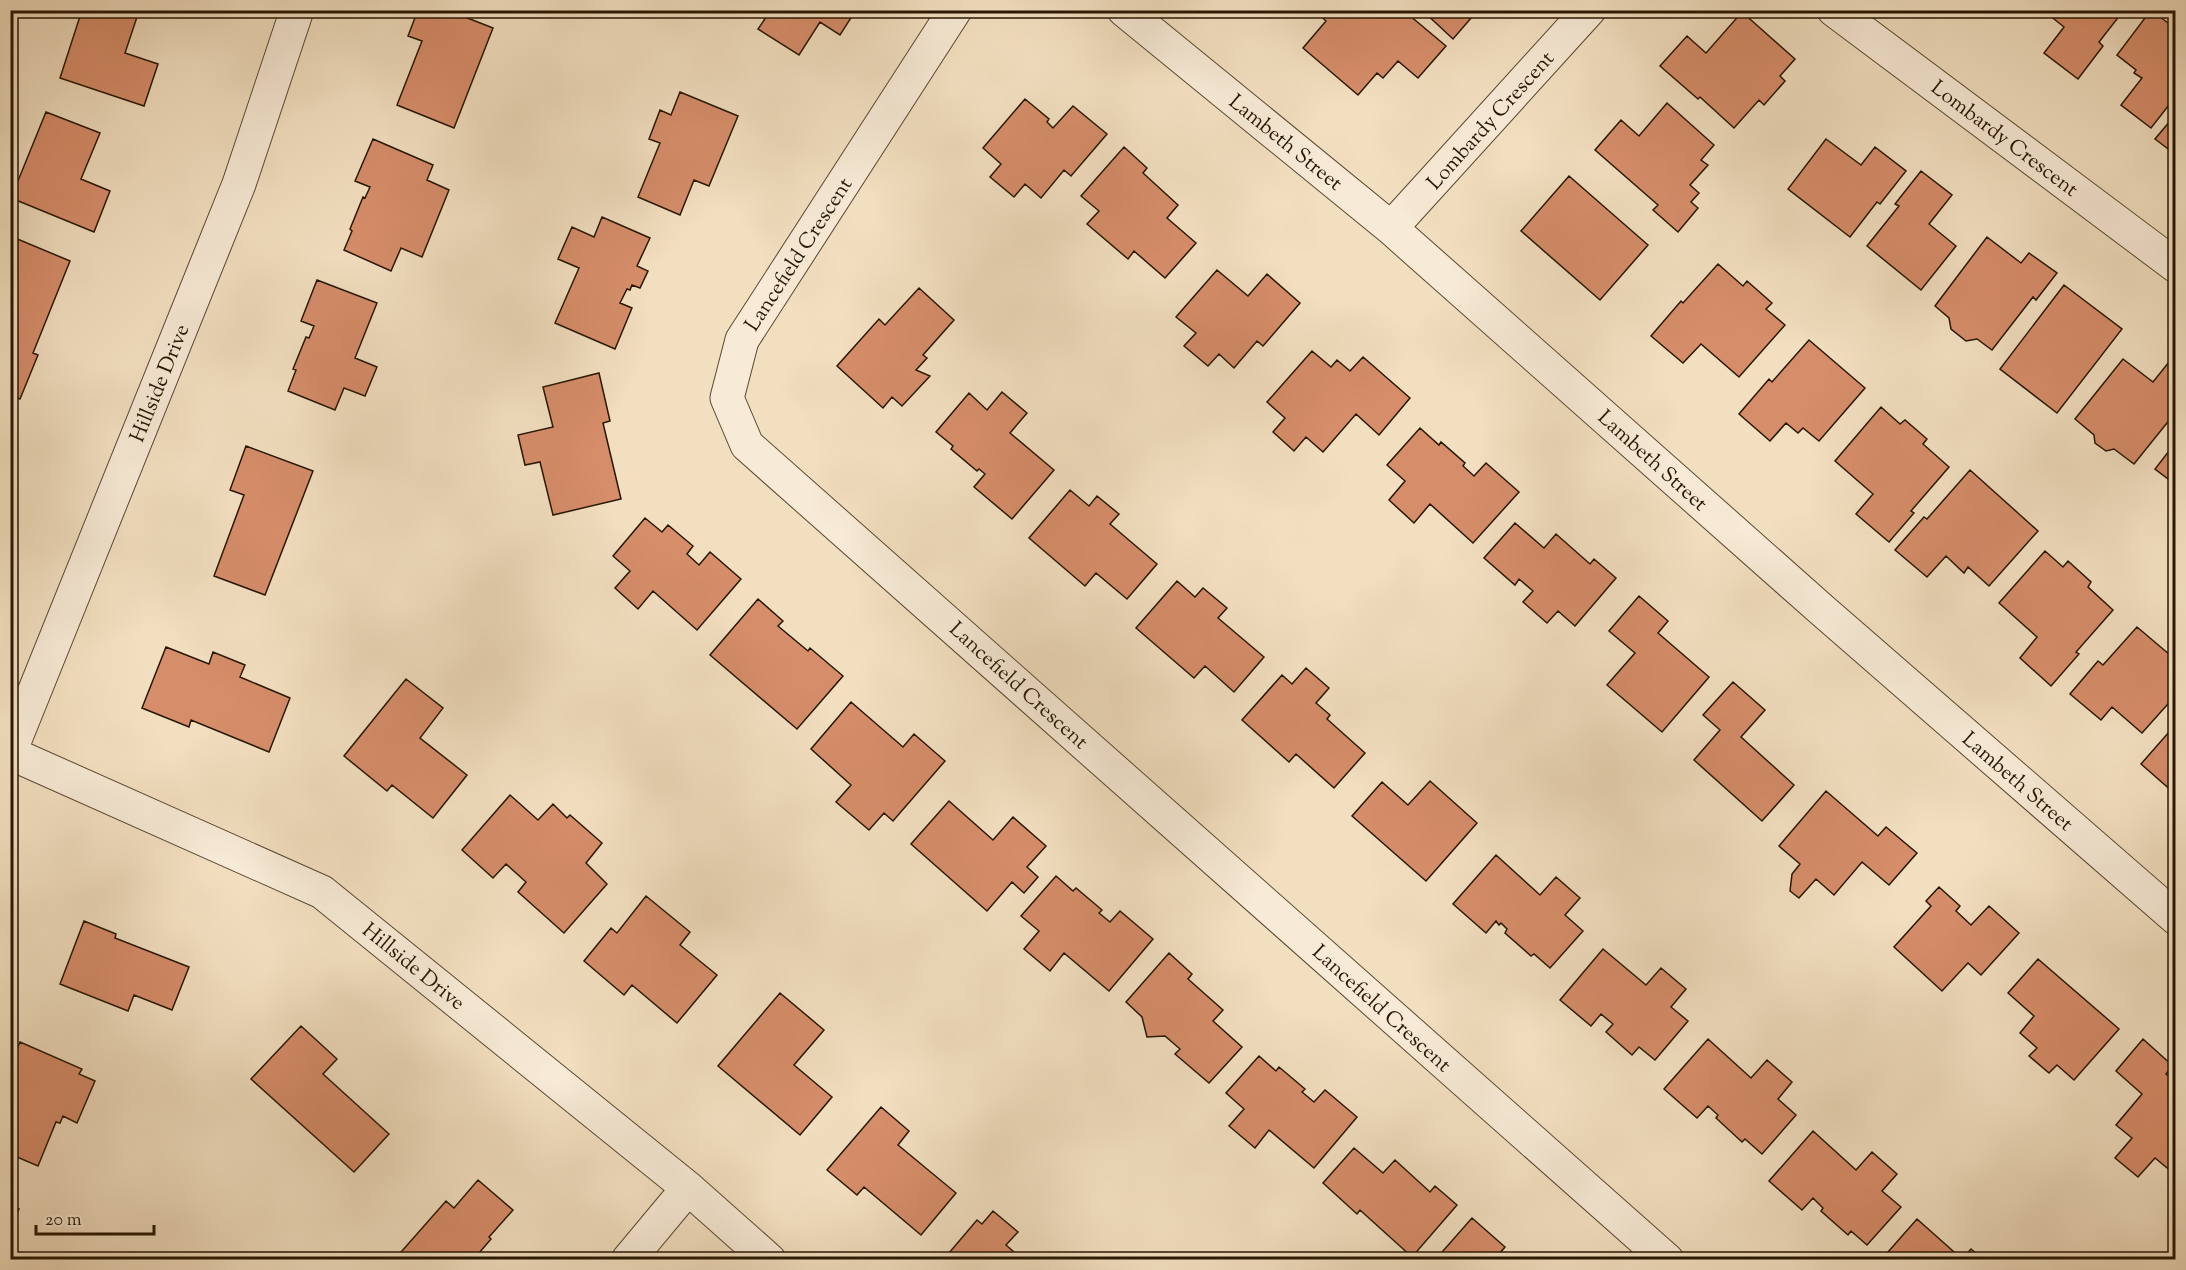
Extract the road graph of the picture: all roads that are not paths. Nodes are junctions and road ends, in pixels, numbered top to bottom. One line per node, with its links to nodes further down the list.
1 (297, 10): 8 (street, Hillside Drive)
2 (955, 10): 13 (street, Lancefield Crescent)
3 (1124, 10): 6 (street, Lambeth Street)
4 (1589, 10): 6 (street, Lombardy Crescent)
5 (1834, 10): 7 (street, Lombardy Crescent)
6 (1391, 228): 9 (street, Lambeth Street)
7 (2175, 267)
8 (10, 752): 10 (street, Hillside Drive)
9 (2175, 918)
10 (688, 1188): 11 (street); 12 (street, Hillside Drive)
11 (628, 1260)
12 (769, 1260)
13 (1667, 1260)

